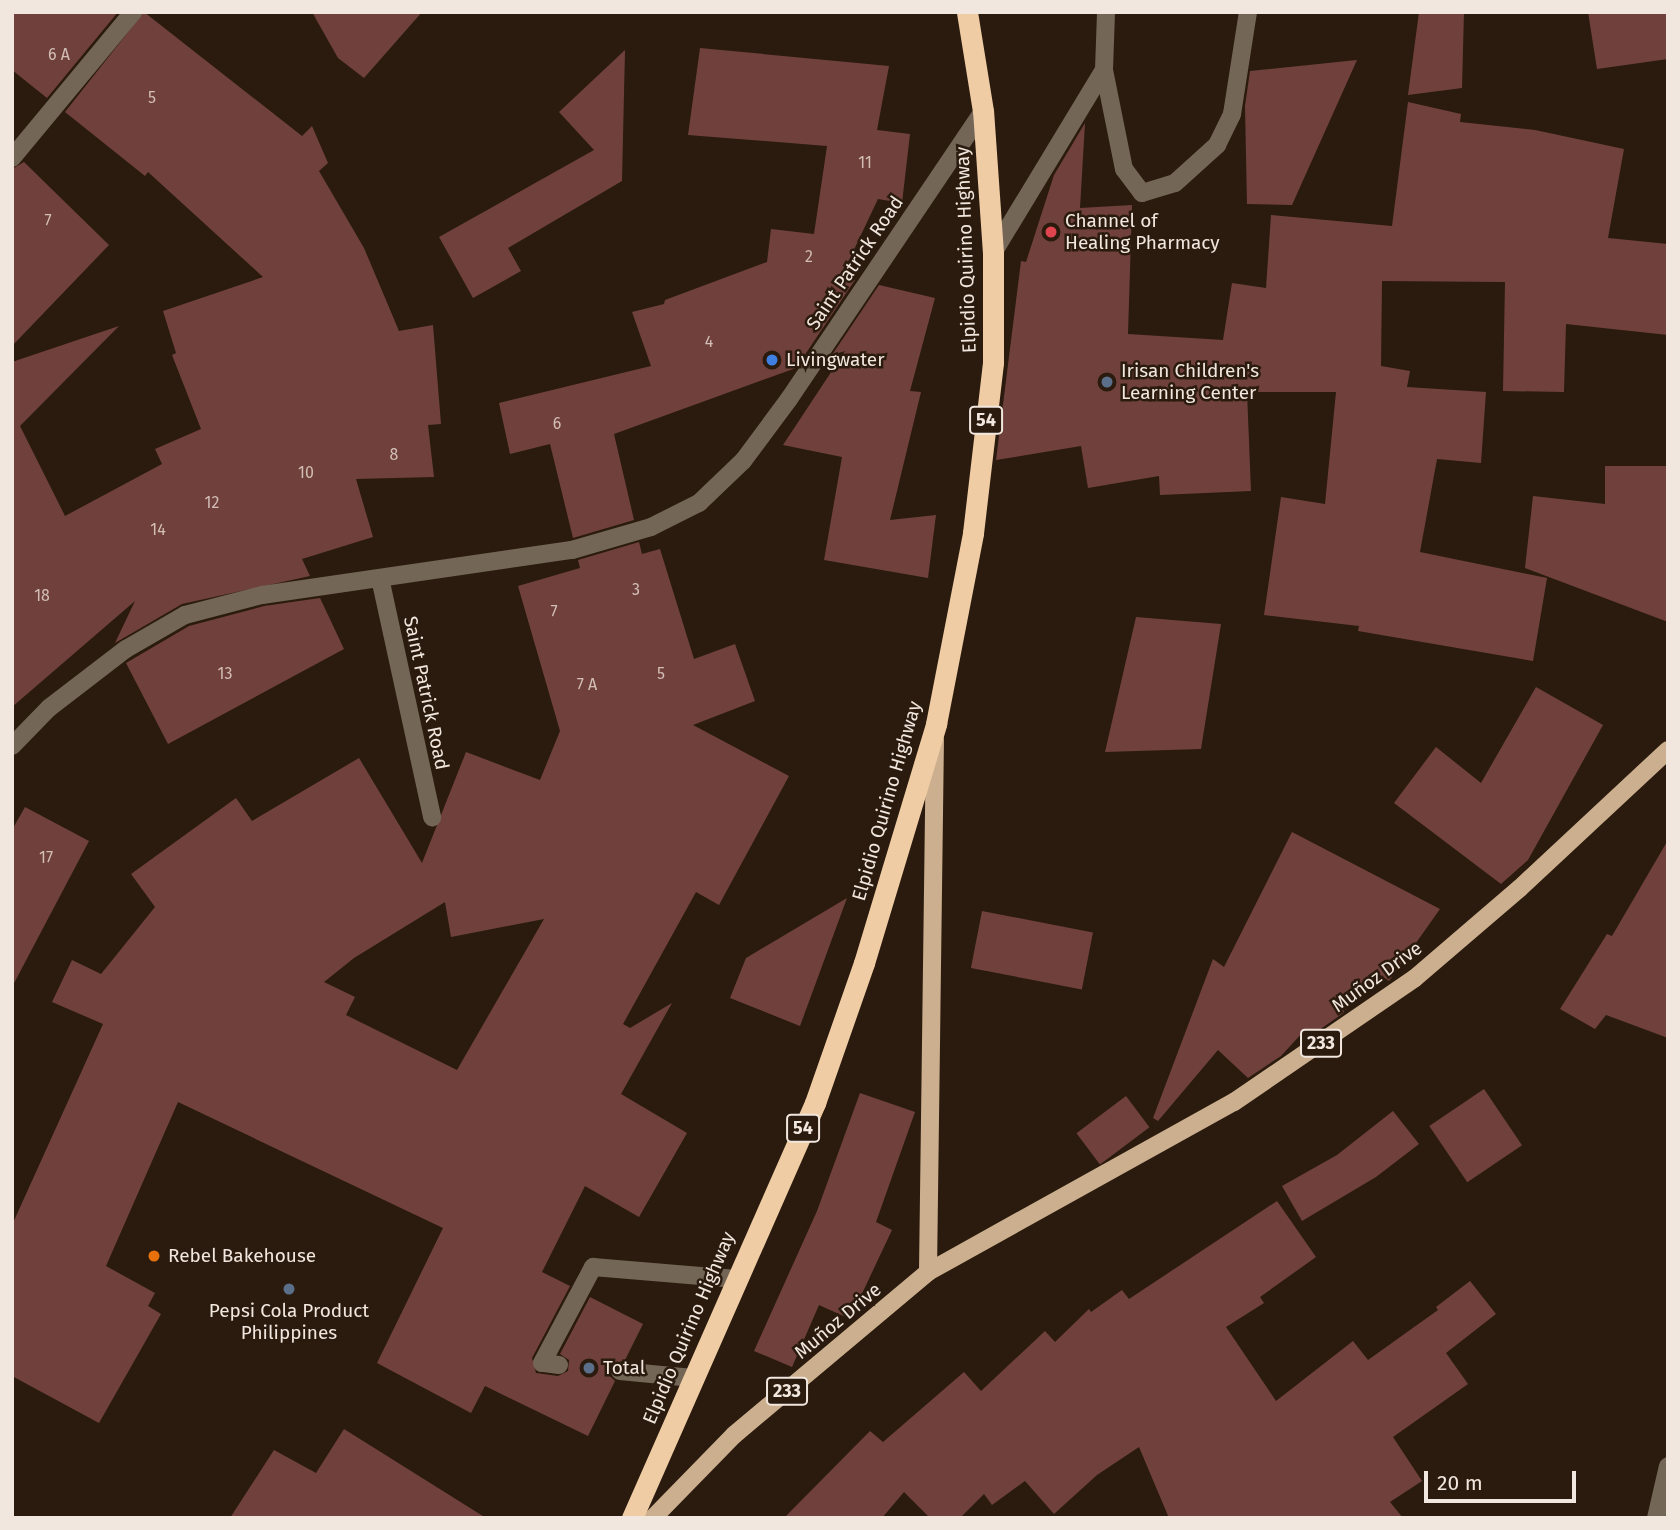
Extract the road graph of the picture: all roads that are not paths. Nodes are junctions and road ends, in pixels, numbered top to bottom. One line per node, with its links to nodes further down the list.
1 (133, 12): 7 (street)
2 (967, 12): 6 (highway, Elpidio Quirino Highway / 54)
3 (1106, 12): 5 (street)
4 (1248, 12): 5 (street)
5 (1104, 70): 8 (street)
6 (983, 111): 8 (highway, Elpidio Quirino Highway / 54); 9 (street, Saint Patrick Road)
7 (12, 158)
8 (993, 253): 10 (highway, Elpidio Quirino Highway / 54)
9 (380, 578): 11 (street, Saint Patrick Road); 13 (street, Saint Patrick Road)
10 (936, 724): 14 (main road); 15 (highway, Elpidio Quirino Highway / 54)
11 (12, 746)
12 (1668, 750): 14 (main road, Muñoz Drive / 233)
13 (432, 817)
14 (928, 1272): 21 (main road, Muñoz Drive / 233)
15 (736, 1279): 16 (street); 18 (highway, Elpidio Quirino Highway / 54)
16 (559, 1365)
17 (620, 1371): 18 (street)
18 (693, 1378): 20 (highway, Elpidio Quirino Highway / 54)
19 (1668, 1466): 22 (street)
20 (632, 1518)
21 (653, 1518)
22 (1656, 1518)

